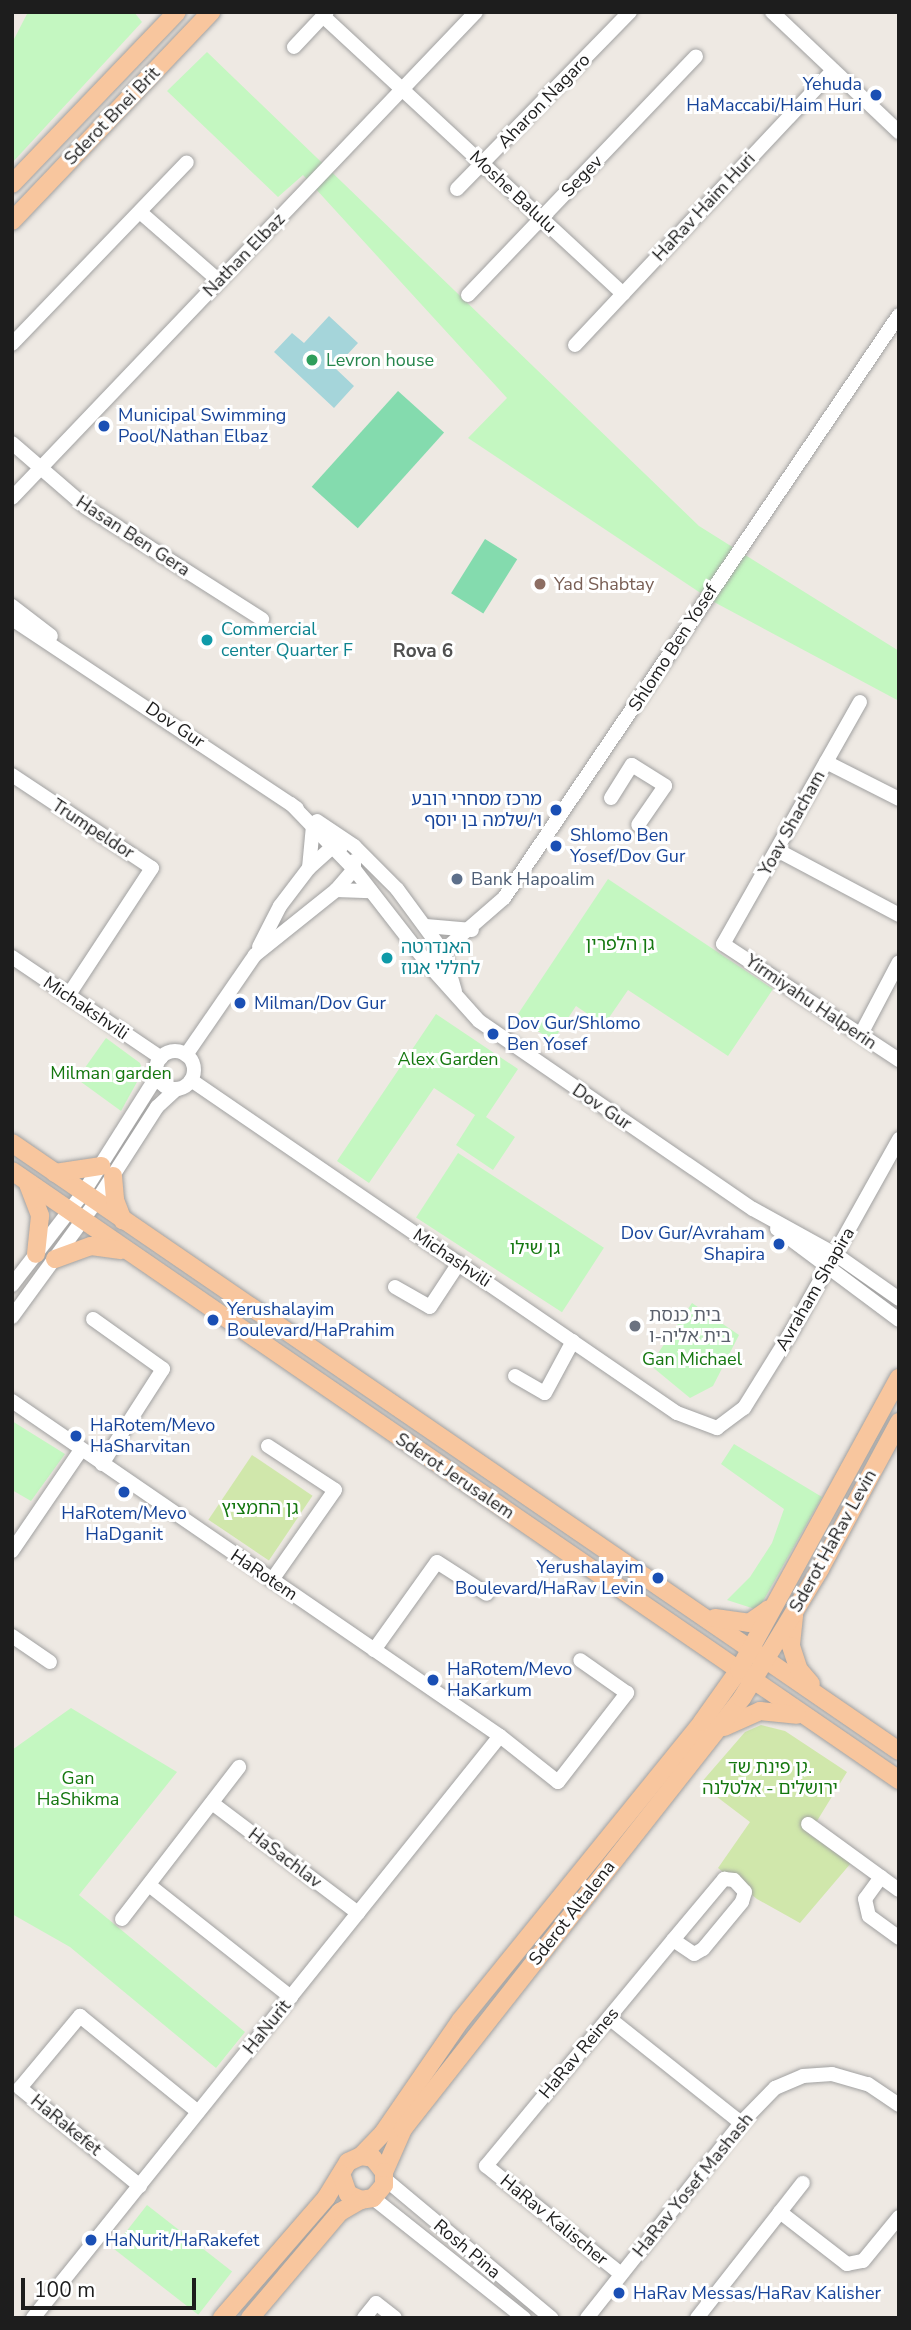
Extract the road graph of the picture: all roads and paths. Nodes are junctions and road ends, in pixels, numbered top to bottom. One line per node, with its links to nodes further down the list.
1 (177, 12): 14 (main road, Sderot Bnei Brit)
2 (211, 12): 18 (main road, Sderot Bnei Brit)
3 (476, 12): 10 (street, Nathan Elbaz)
4 (630, 12): 13 (street, Aharon Nagaro)
5 (772, 12): 9 (street)
6 (325, 14): 7 (street); 10 (street, Moshe Balulu)
7 (294, 47)
8 (696, 56): 17 (street, Segev)
9 (833, 70): 11 (street); 21 (street, HaRav Haim Huri)
10 (403, 89): 13 (street, Moshe Balulu); 19 (street, Nathan Elbaz)
11 (899, 132)
12 (187, 162): 16 (street)
13 (482, 163): 15 (street, Aharon Nagaro); 17 (street, Moshe Balulu)
14 (12, 184)
15 (457, 189)
16 (140, 212): 19 (street); 23 (street)
17 (541, 218): 20 (street, Segev); 21 (street, Moshe Balulu)
18 (12, 220)
19 (219, 281): 26 (street, Nathan Elbaz)
20 (468, 295)
21 (623, 295): 24 (street, HaRav Haim Huri)
22 (899, 315): 49 (street, Shlomo Ben Yosef)
23 (12, 344)
24 (575, 345)
25 (12, 443): 26 (street, Hasan Ben Gera)
26 (40, 469): 27 (street, Nathan Elbaz); 30 (street, Hasan Ben Gera)
27 (12, 498)
28 (12, 606): 31 (street, Dov Gur)
29 (12, 619): 31 (street, Dov Gur)
30 (262, 619)
31 (93, 670): 37 (street, Dov Gur)
32 (860, 702): 33 (street, Yoav Shacham)
33 (826, 762): 36 (street); 42 (street, Yoav Shacham)
34 (12, 775): 56 (street, Trumpeldor)
35 (611, 798): 38 (street)
36 (899, 799)
37 (291, 804): 39 (street, Dov Gur); 40 (street, Dov Gur)
38 (638, 825)
39 (313, 826): 41 (street, Dov Gur); 43 (street)
40 (354, 846): 41 (street); 44 (street); 48 (street, Dov Gur)
41 (332, 847): 43 (street); 44 (street, Dov Gur)
42 (777, 850): 47 (street); 50 (street, Yoav Shacham)
43 (309, 868): 52 (street)
44 (354, 869): 45 (street); 46 (street, Dov Gur)
45 (335, 890): 46 (street); 52 (street)
46 (371, 891): 55 (street, Dov Gur)
47 (899, 915)
48 (426, 926): 49 (street); 51 (street, Dov Gur)
49 (472, 930): 51 (street, Shlomo Ben Yosef)
50 (723, 944): 58 (street, Yirmiyahu Halperin)
51 (444, 953): 55 (street, Shlomo Ben Yosef); 57 (street, Dov Gur)
52 (255, 955): 59 (street)
53 (12, 957): 56 (street, Michakshvili)
54 (899, 962): 58 (street)
55 (428, 964): 57 (street, Dov Gur)
56 (68, 996): 60 (street, Michakshvili)
57 (457, 998): 71 (street, Dov Gur)
58 (861, 1034): 61 (street, Yirmiyahu Halperin)
59 (186, 1055): 60 (street); 63 (street)
60 (160, 1058): 62 (street)
61 (899, 1060)
62 (157, 1076): 64 (street); 67 (street)
63 (191, 1080): 64 (street); 78 (street, Michashvili)
64 (176, 1089): 67 (street)
65 (899, 1139): 76 (street, Avraham Shapira)
66 (12, 1143): 68 (main road, Sderot Jerusalem)
67 (107, 1171): 68 (main road); 70 (street); 73 (main road)
68 (55, 1173): 70 (main road, Sderot Jerusalem)
69 (19, 1176): 72 (main road, Sderot Jerusalem); 75 (main road)
70 (89, 1198): 72 (street); 73 (main road, Sderot Jerusalem)
71 (753, 1209): 76 (street, Dov Gur); 79 (street, Dov Gur)
72 (76, 1216): 74 (main road, Sderot Jerusalem); 75 (street); 77 (street)
73 (123, 1221): 101 (main road, Sderot Jerusalem)
74 (128, 1252): 77 (main road); 103 (main road, Sderot Jerusalem)
75 (36, 1254): 80 (street)
76 (835, 1254): 79 (street, Avraham Shapira); 82 (street, Dov Gur)
77 (55, 1259): 83 (street)
78 (459, 1263): 81 (street); 86 (street, Michashvili)
79 (826, 1270): 85 (street, Dov Gur); 93 (street, Avraham Shapira)
80 (12, 1285)
81 (395, 1287)
82 (899, 1299)
83 (12, 1317)
84 (93, 1319): 96 (street)
85 (899, 1320)
86 (573, 1342): 87 (street); 93 (street, Michashvili)
87 (514, 1376)
88 (899, 1378): 100 (main road)
89 (12, 1401): 91 (street, HaRotem)
90 (12, 1408): 91 (street, HaRotem)
91 (29, 1414): 95 (street, HaRotem)
92 (899, 1422): 102 (main road, Sderot HaRav Levin)
93 (717, 1429)
94 (268, 1446): 98 (street)
95 (81, 1450): 96 (street, HaRotem); 97 (street)
96 (102, 1464): 98 (street, HaRotem)
97 (12, 1552)
98 (272, 1580): 105 (street, HaRotem)
99 (487, 1594): 105 (street)
100 (777, 1601): 101 (main road); 106 (main road)
101 (694, 1609): 106 (main road, Sderot Jerusalem)
102 (795, 1610): 106 (main road, Sderot HaRav Levin); 110 (main road)
103 (686, 1634): 109 (main road, Sderot Jerusalem); 111 (main road)
104 (12, 1636): 108 (street)
105 (374, 1650): 113 (street, HaRotem)
106 (759, 1653): 109 (main road, Sderot Altalena); 110 (main road, Sderot Jerusalem)
107 (580, 1660): 113 (street, HaRotem)
108 (50, 1662)
109 (746, 1675): 111 (main road, Sderot Altalena); 112 (main road, Sderot Jerusalem); 114 (main road, Sderot Altalena)
110 (821, 1696): 115 (main road, Sderot Jerusalem)
111 (712, 1707): 132 (main road, Sderot Altalena)
112 (813, 1721): 114 (main road); 117 (main road, Sderot Jerusalem)
113 (500, 1736): 123 (street, HaNurit)
114 (713, 1736): 135 (main road, Sderot Altalena)
115 (899, 1751)
116 (239, 1768): 118 (street)
117 (899, 1780)
118 (212, 1802): 121 (street); 123 (street, HaSachlav)
119 (808, 1824): 120 (street)
120 (881, 1877): 122 (street); 125 (street)
121 (149, 1885): 124 (street); 127 (street)
122 (899, 1890)
123 (358, 1913): 127 (street, HaNurit)
124 (122, 1919)
125 (899, 1938)
126 (673, 1940): 126 (street, HaRav Reines); 128 (street, HaRav Reines)
127 (291, 1997): 130 (street, HaNurit)
128 (609, 2018): 131 (street); 133 (street, HaRav Reines)
129 (899, 2105): 131 (street, HaRav Yosef Mashash)
130 (198, 2112): 137 (street, HaNurit); 137 (street, HaRakefet)
131 (741, 2123): 141 (street, HaRav Yosef Mashash)
132 (361, 2156): 134 (main road); 135 (main road)
133 (486, 2166): 141 (street, HaRav Kalischer)
134 (341, 2174): 138 (main road); 143 (main road)
135 (385, 2175): 138 (main road); 148 (street, Rosh Pina)
136 (803, 2183): 139 (street)
137 (139, 2186): 142 (street, HaNurit)
138 (367, 2199): 144 (main road); 147 (street, Rosh Pina)
139 (780, 2212): 140 (street); 150 (street)
140 (899, 2217)
141 (621, 2274): 149 (street, HaRav Yosef Mashash)
142 (33, 2318)
143 (222, 2318)
144 (250, 2318)
145 (364, 2318): 146 (street)
146 (395, 2318)
147 (524, 2318)
148 (551, 2318)
149 (587, 2318)
150 (697, 2318)

